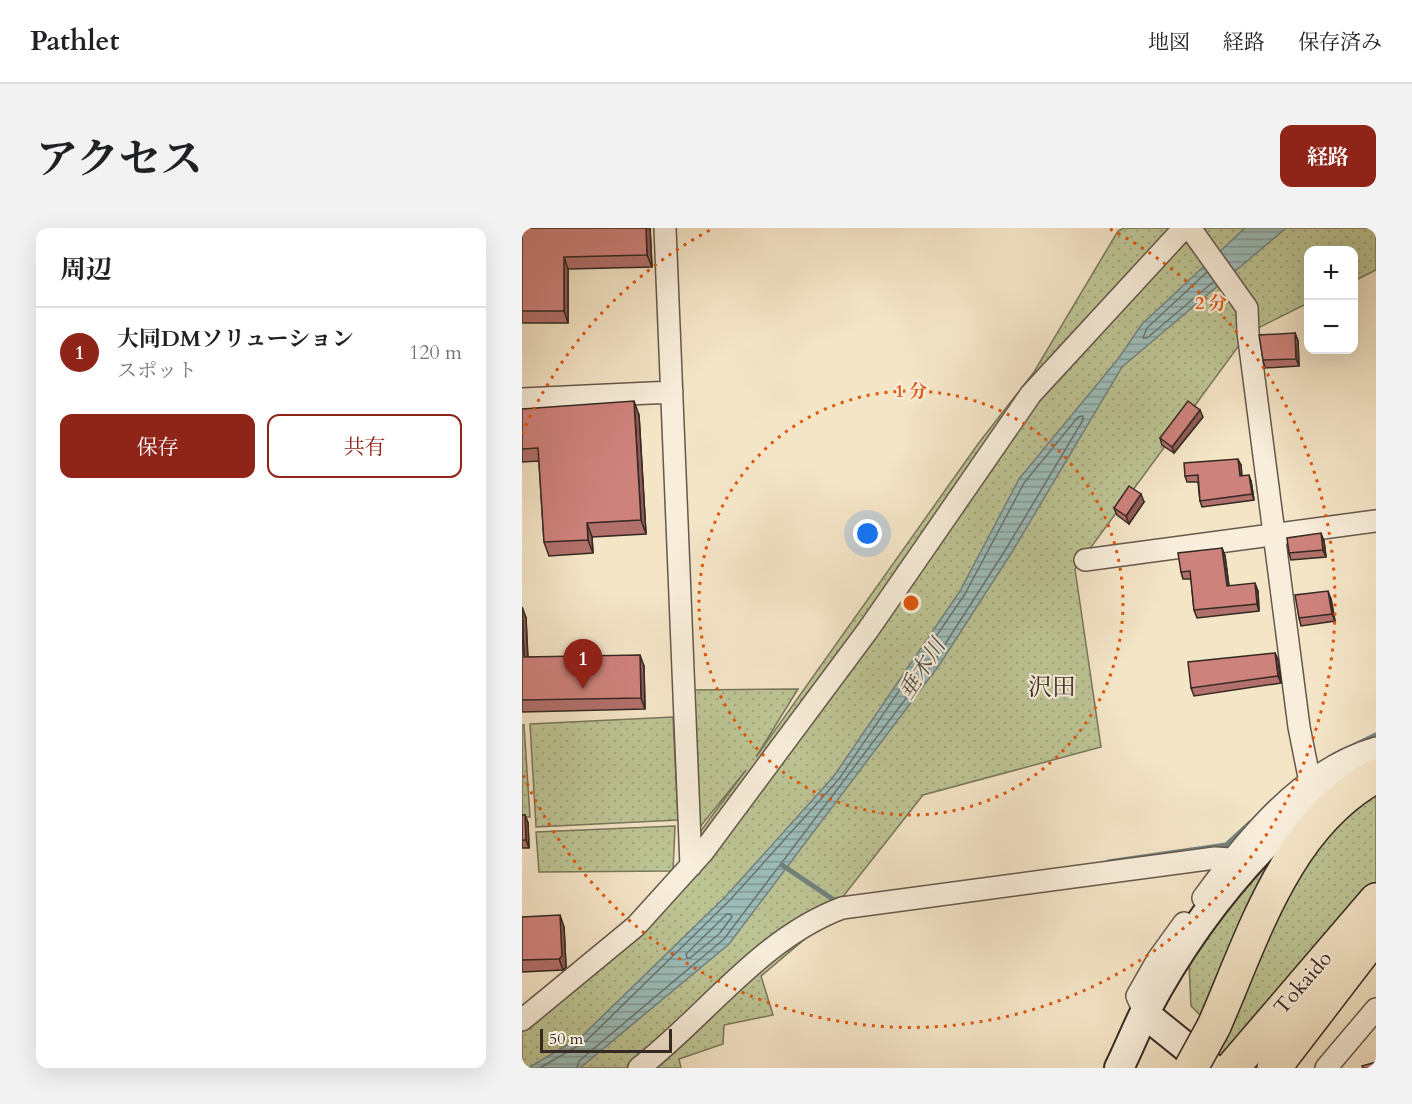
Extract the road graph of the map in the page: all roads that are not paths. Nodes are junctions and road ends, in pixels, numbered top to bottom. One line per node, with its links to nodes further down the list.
1 (665, 228): 4 (street)
2 (1184, 228): 14 (street)
3 (1190, 228): 7 (street)
4 (672, 392): 5 (street); 14 (street)
5 (522, 399)
6 (1376, 521): 7 (street)
7 (1275, 534): 8 (street); 12 (street)
8 (1085, 560)
9 (1376, 748): 12 (street)
10 (1376, 767): 20 (main road)
11 (1376, 776): 25 (highway, bridge)
12 (1310, 782): 13 (street)
13 (1231, 859): 20 (street); 23 (street)
14 (691, 866): 21 (street)
15 (1376, 900): 22 (highway, Tokaido)
16 (1376, 935): 18 (highway, Tokaido)
17 (1376, 956): 18 (highway)
18 (1318, 1008): 27 (highway, Tokaido)
19 (1376, 1009): 28 (street)
20 (1145, 1014): 24 (main road); 26 (main road)
21 (522, 1020)
22 (1239, 1059)
23 (639, 1068)
24 (1119, 1068)
25 (1191, 1068)
26 (1212, 1068)
27 (1275, 1068)
28 (1326, 1068)

